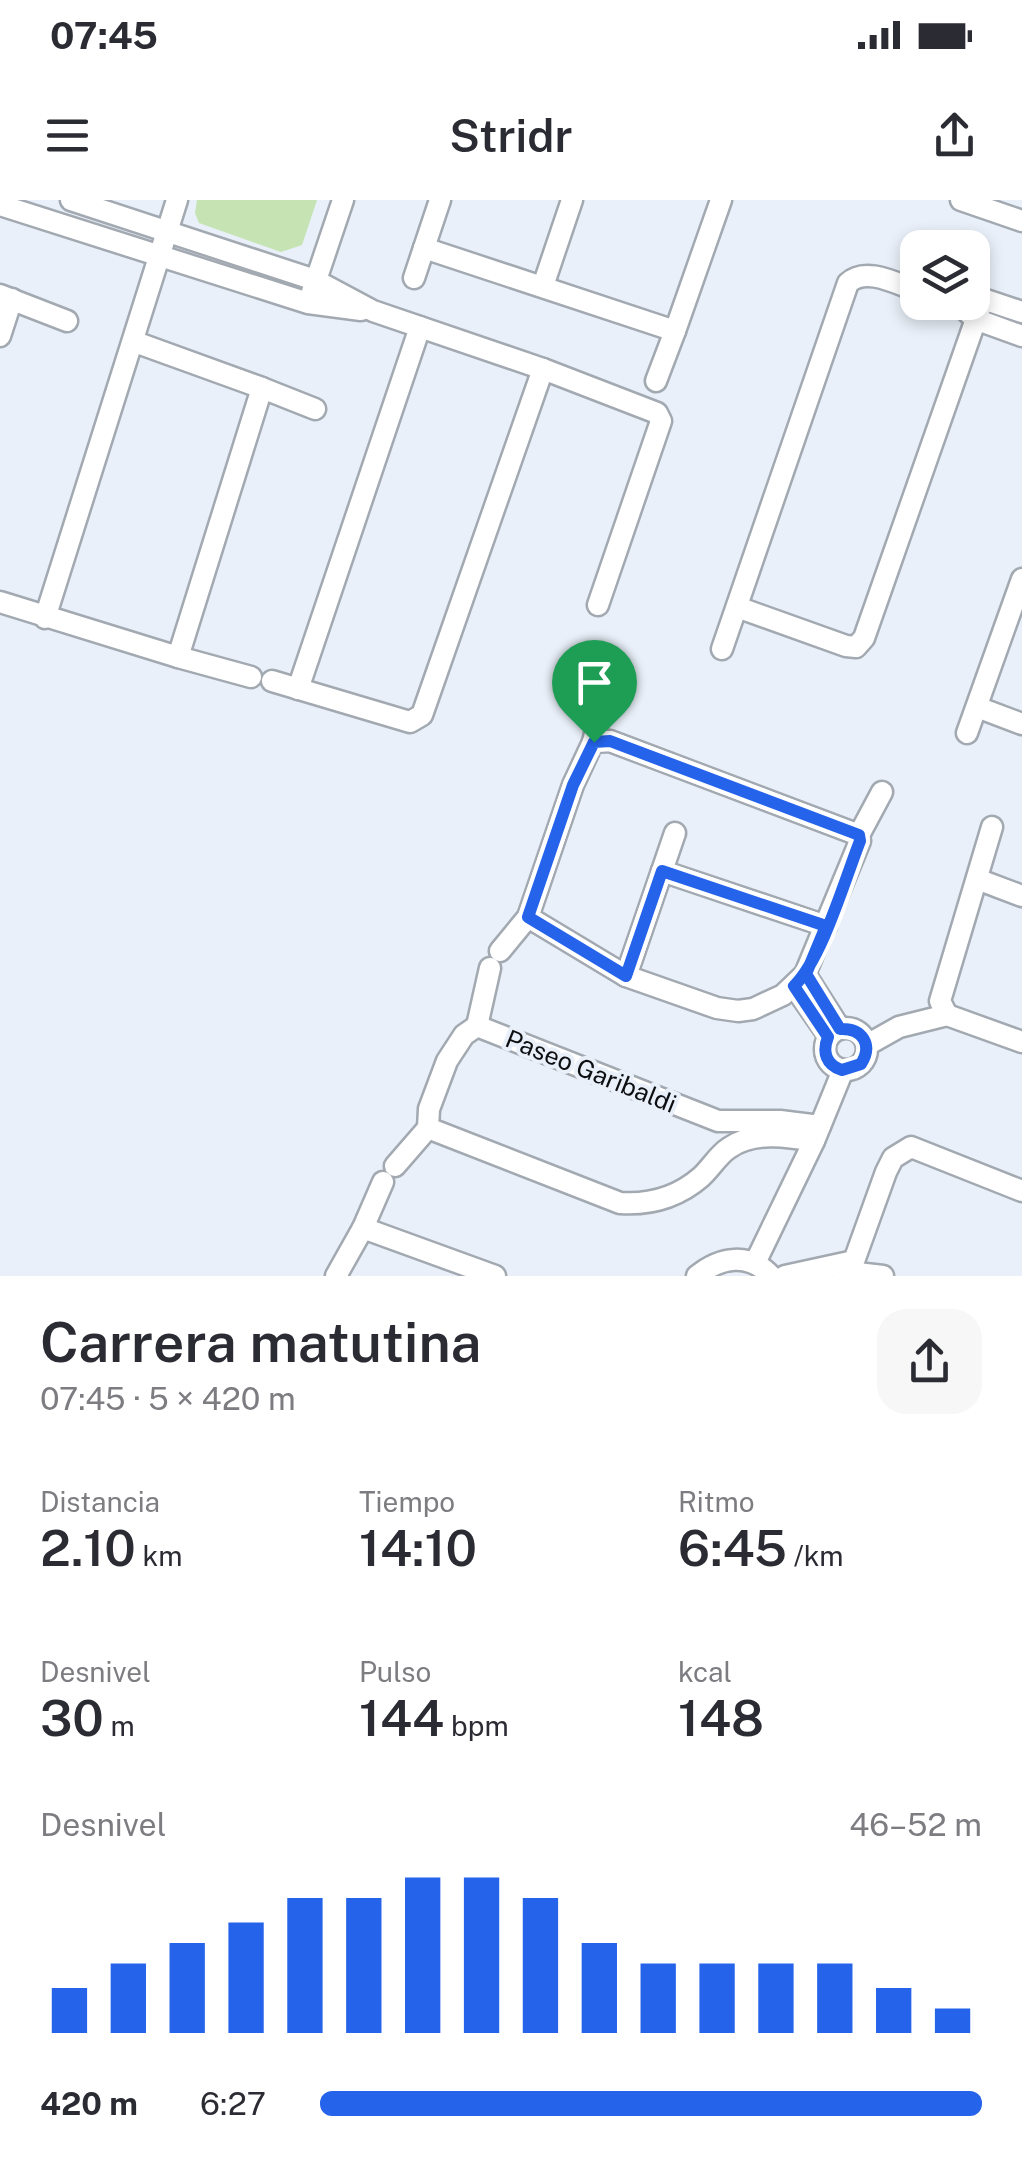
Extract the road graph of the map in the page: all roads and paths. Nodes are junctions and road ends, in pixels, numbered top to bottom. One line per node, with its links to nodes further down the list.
1 (71, 200): 10 (street)
2 (177, 200): 10 (street)
3 (343, 200): 14 (street)
4 (440, 200): 11 (street)
5 (572, 200): 16 (street)
6 (721, 200): 26 (street)
7 (975, 202): 9 (street)
8 (0, 205): 12 (street)
9 (1022, 220)
10 (167, 231): 12 (street); 14 (street)
11 (424, 248): 13 (street); 16 (street)
12 (159, 254): 18 (street); 29 (street)
13 (414, 278)
14 (316, 280): 18 (street); 20 (street)
15 (900, 285): 37 (street)
16 (543, 286): 26 (street)
17 (6, 298): 24 (street); 27 (street)
18 (308, 303): 20 (street)
19 (990, 308): 21 (street)
20 (373, 311): 25 (street)
21 (1022, 312)
22 (990, 318): 28 (street)
23 (963, 320): 37 (street)
24 (68, 321)
25 (420, 327): 30 (street); 44 (street)
26 (675, 330): 31 (street)
27 (0, 336)
28 (1022, 336)
29 (135, 342): 32 (street); 38 (street)
30 (543, 370): 36 (street); 44 (street)
31 (656, 381)
32 (262, 388): 33 (street); 40 (street)
33 (314, 409)
34 (1022, 579): 45 (street)
35 (0, 602): 38 (street)
36 (598, 605)
37 (737, 607): 39 (street)
38 (45, 618): 40 (street)
39 (722, 649)
40 (178, 658): 41 (street)
41 (251, 677)
42 (272, 681): 44 (street)
43 (607, 685): 48 (street)
44 (298, 689)
45 (977, 707): 46 (street); 47 (street)
46 (1022, 724)
47 (968, 733)
48 (594, 742): 52 (street); 56 (street)
49 (882, 792): 52 (street)
50 (992, 827): 54 (street)
51 (676, 833): 53 (street)
52 (859, 835): 57 (street)
53 (662, 871): 57 (street); 58 (street)
54 (976, 879): 55 (street); 60 (street)
55 (1022, 896)
56 (528, 917): 58 (street); 61 (street)
57 (826, 926): 59 (street)
58 (626, 976): 59 (street)
59 (800, 980): 62 (street)
60 (948, 1015): 63 (street); 64 (street)
61 (477, 1026): 66 (street, Paseo Garibaldi); 67 (street, Paseo Garibaldi)
62 (834, 1033): 64 (street); 65 (street)
63 (1022, 1042)
64 (867, 1045): 65 (street)
65 (842, 1070): 68 (street)
66 (718, 1121): 68 (street, Paseo Garibaldi); 69 (street)
67 (428, 1128): 69 (street); 71 (street, Paseo Garibaldi)
68 (817, 1133): 69 (street); 73 (street)
69 (730, 1146)
70 (1022, 1191): 74 (street)
71 (364, 1228): 72 (street); 75 (street, Paseo Garibaldi)
72 (460, 1270): 76 (street)
73 (763, 1270): 77 (street)
74 (851, 1270): 78 (street); 79 (street)
75 (336, 1276)
76 (494, 1276)
77 (697, 1276)
78 (784, 1276)
79 (883, 1276)

